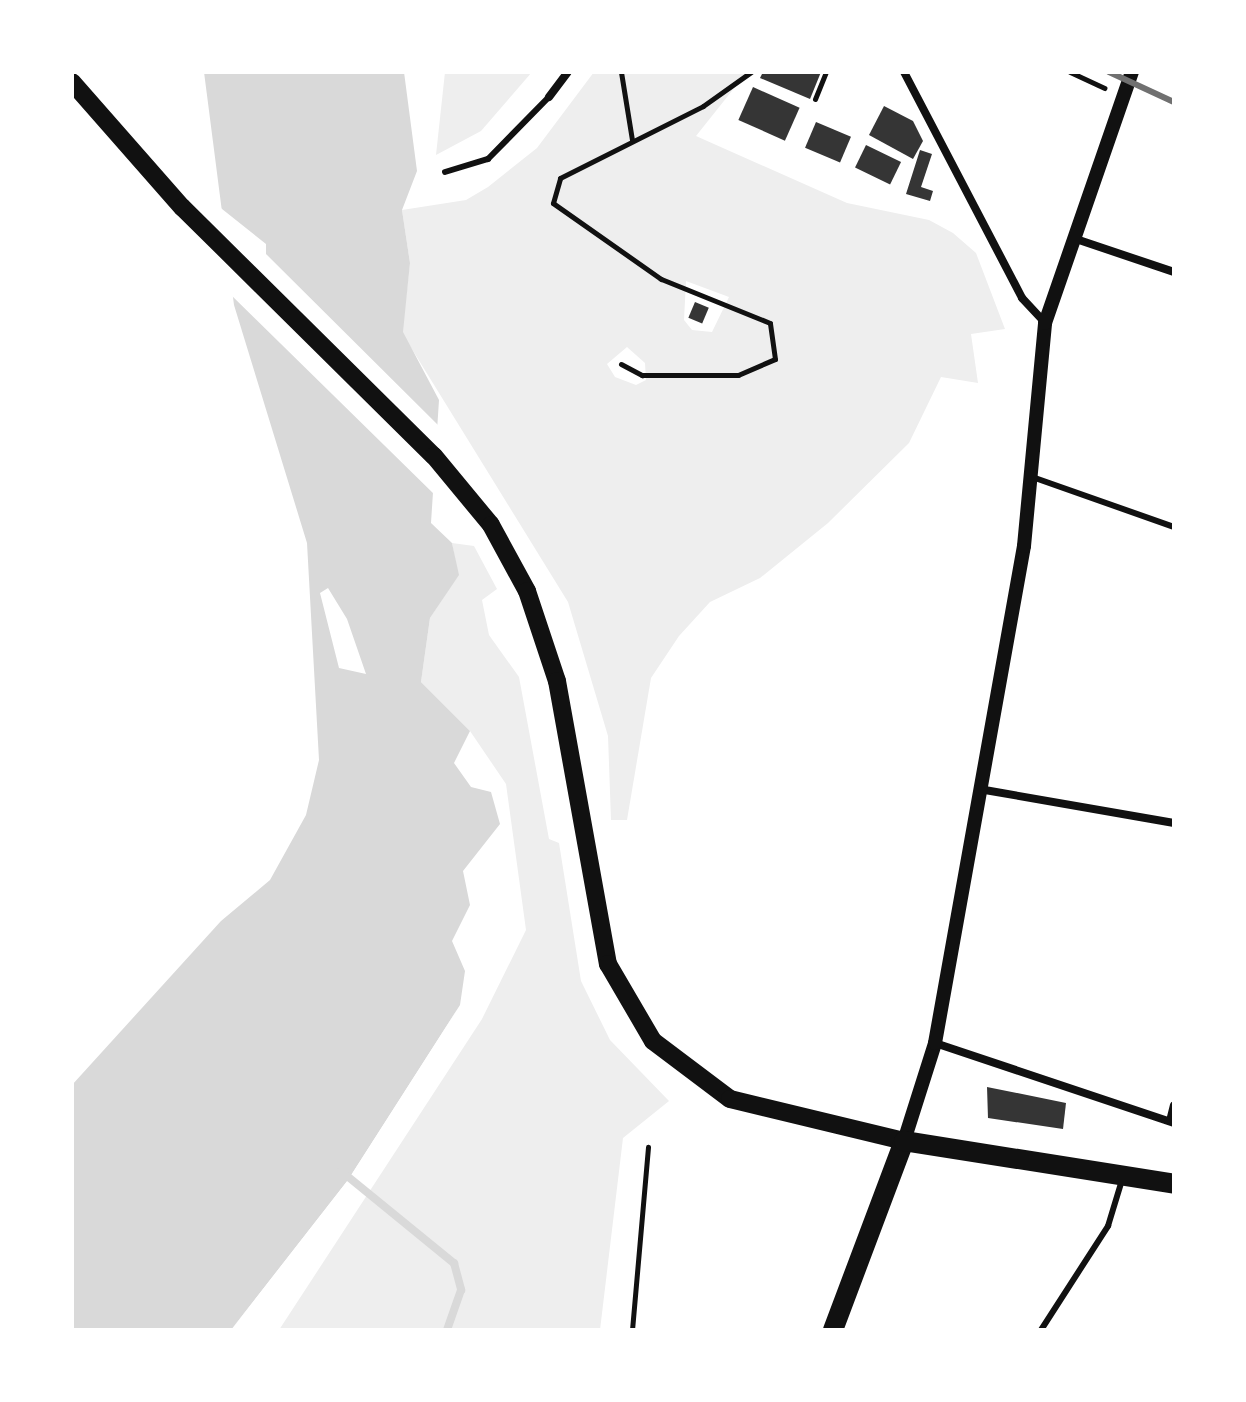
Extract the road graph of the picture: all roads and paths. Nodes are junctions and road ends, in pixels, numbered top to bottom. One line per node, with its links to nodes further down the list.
1 (568, 72): 10 (street)
2 (621, 72): 12 (path)
3 (751, 72): 12 (path)
4 (826, 72): 11 (path)
5 (904, 72): 16 (street)
6 (1070, 72): 9 (path)
7 (1132, 72): 14 (street)
8 (72, 82): 25 (main road)
9 (1105, 88)
10 (549, 97): 13 (lane)
11 (815, 99)
12 (632, 140): 17 (path)
13 (445, 172)
14 (1073, 238): 15 (street); 16 (street)
15 (1174, 272)
16 (1045, 323): 18 (street)
17 (621, 364)
18 (1035, 478): 19 (lane); 20 (street)
19 (1174, 527)
20 (979, 789): 21 (street); 22 (street)
21 (1174, 823)
22 (935, 1043): 24 (street); 25 (street)
23 (1174, 1105): 24 (street)
24 (1172, 1122)
25 (904, 1141): 27 (highway); 30 (highway)
26 (648, 1147): 29 (path)
27 (1123, 1176): 28 (highway); 31 (lane)
28 (1174, 1184)
29 (632, 1330)
30 (833, 1330)
31 (1041, 1330)

